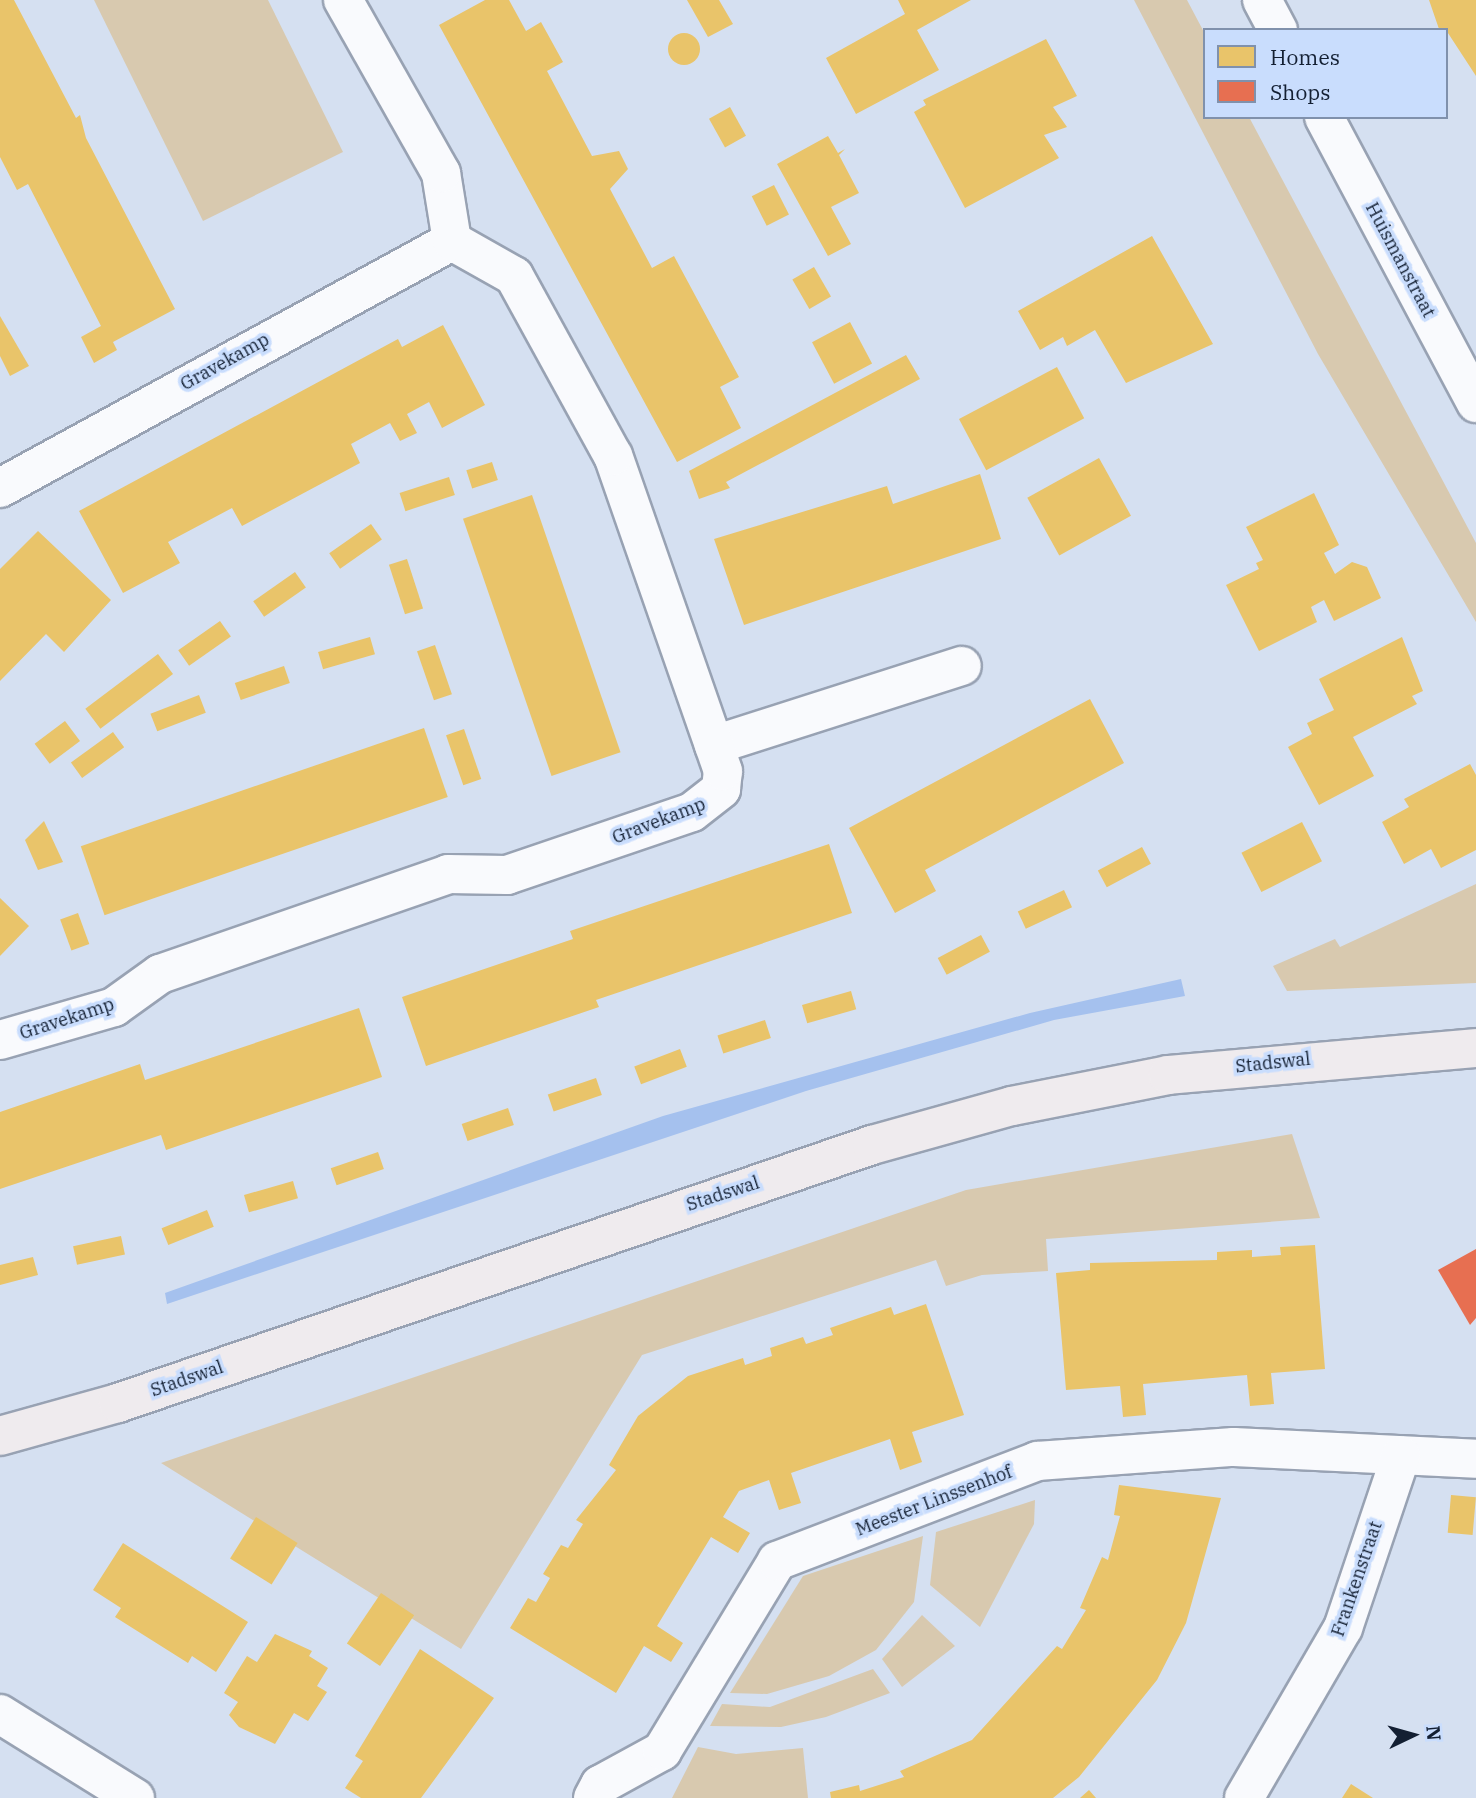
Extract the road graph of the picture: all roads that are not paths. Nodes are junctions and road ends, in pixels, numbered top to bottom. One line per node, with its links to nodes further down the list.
1 (344, 0): 5 (street)
2 (1262, 0): 3 (street)
3 (1277, 28)
4 (1325, 119): 6 (street, Huismanstraat)
5 (452, 241): 7 (street, Gravekamp); 9 (street, Gravekamp)
6 (1476, 403)
7 (0, 488)
8 (962, 666): 9 (street)
9 (714, 746): 10 (street, Gravekamp)
10 (0, 1040)
11 (1473, 1052): 12 (main road, Stadswal)
12 (0, 1436)
13 (1401, 1456): 14 (street); 17 (street, Meester Linssenhof); 18 (street, Frankenstraat)
14 (1476, 1459)
15 (0, 1714): 16 (street)
16 (135, 1798)
17 (593, 1798)
18 (1244, 1798)

